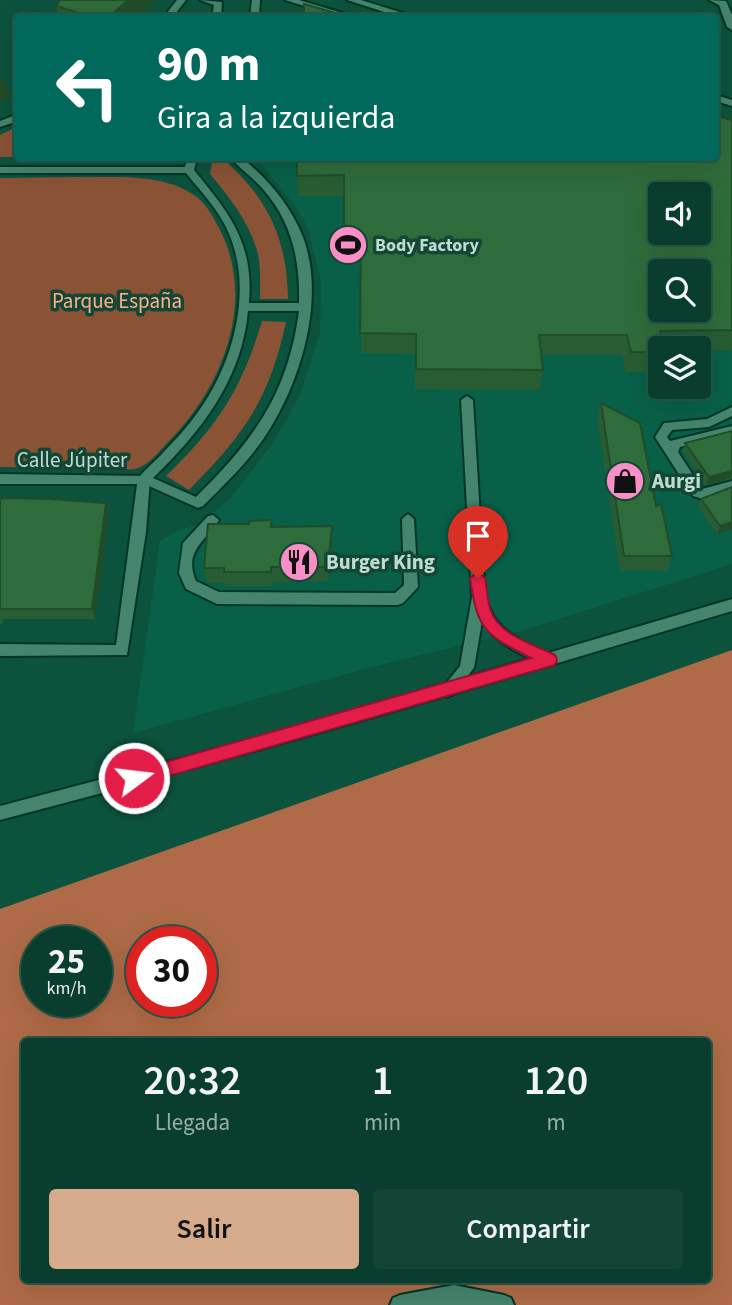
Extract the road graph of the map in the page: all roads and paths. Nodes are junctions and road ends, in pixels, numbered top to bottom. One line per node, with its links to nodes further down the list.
1 (182, 0): 7 (street)
2 (204, 0): 8 (street)
3 (289, 0): 9 (street)
4 (351, 0): 6 (street)
5 (713, 0): 11 (street)
6 (382, 4): 10 (street)
7 (170, 14)
8 (217, 14)
9 (340, 14)
10 (406, 14)
11 (732, 27)
12 (192, 161): 15 (street)
13 (239, 161): 17 (street)
14 (0, 170): 15 (street)
15 (190, 170): 16 (street)
16 (243, 307): 17 (street); 23 (street)
17 (306, 307): 23 (street)
18 (467, 400): 27 (street)
19 (732, 411): 21 (street)
20 (732, 430): 21 (street)
21 (671, 453): 24 (street)
22 (0, 479): 23 (street, Calle Júpiter)
23 (144, 479): 29 (street)
24 (732, 486)
25 (408, 519): 26 (street)
26 (213, 520)
27 (479, 597): 30 (street); 31 (street)
28 (732, 605): 30 (street)
29 (0, 650)
30 (549, 660): 31 (street)
31 (447, 691): 32 (street)
32 (0, 813)
33 (400, 1305): 34 (street)
34 (504, 1305)

